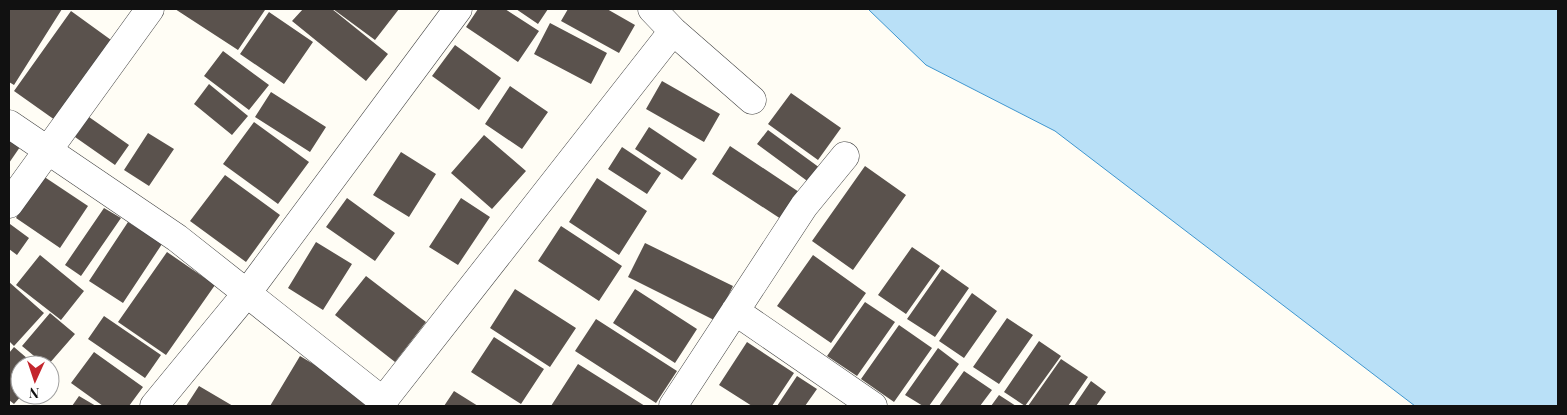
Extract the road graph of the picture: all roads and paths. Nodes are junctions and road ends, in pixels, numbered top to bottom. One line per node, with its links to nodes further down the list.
1 (150, 9): 7 (street)
2 (458, 9): 10 (street)
3 (652, 9): 4 (street)
4 (673, 31): 5 (street); 12 (street)
5 (752, 100)
6 (9, 124): 7 (street)
7 (47, 151): 9 (street); 10 (street)
8 (844, 156): 11 (street)
9 (9, 204)
10 (247, 293): 12 (street); 13 (street)
11 (735, 311): 14 (street); 15 (street)
12 (381, 404)
13 (154, 406)
14 (673, 406)
15 (872, 406)

